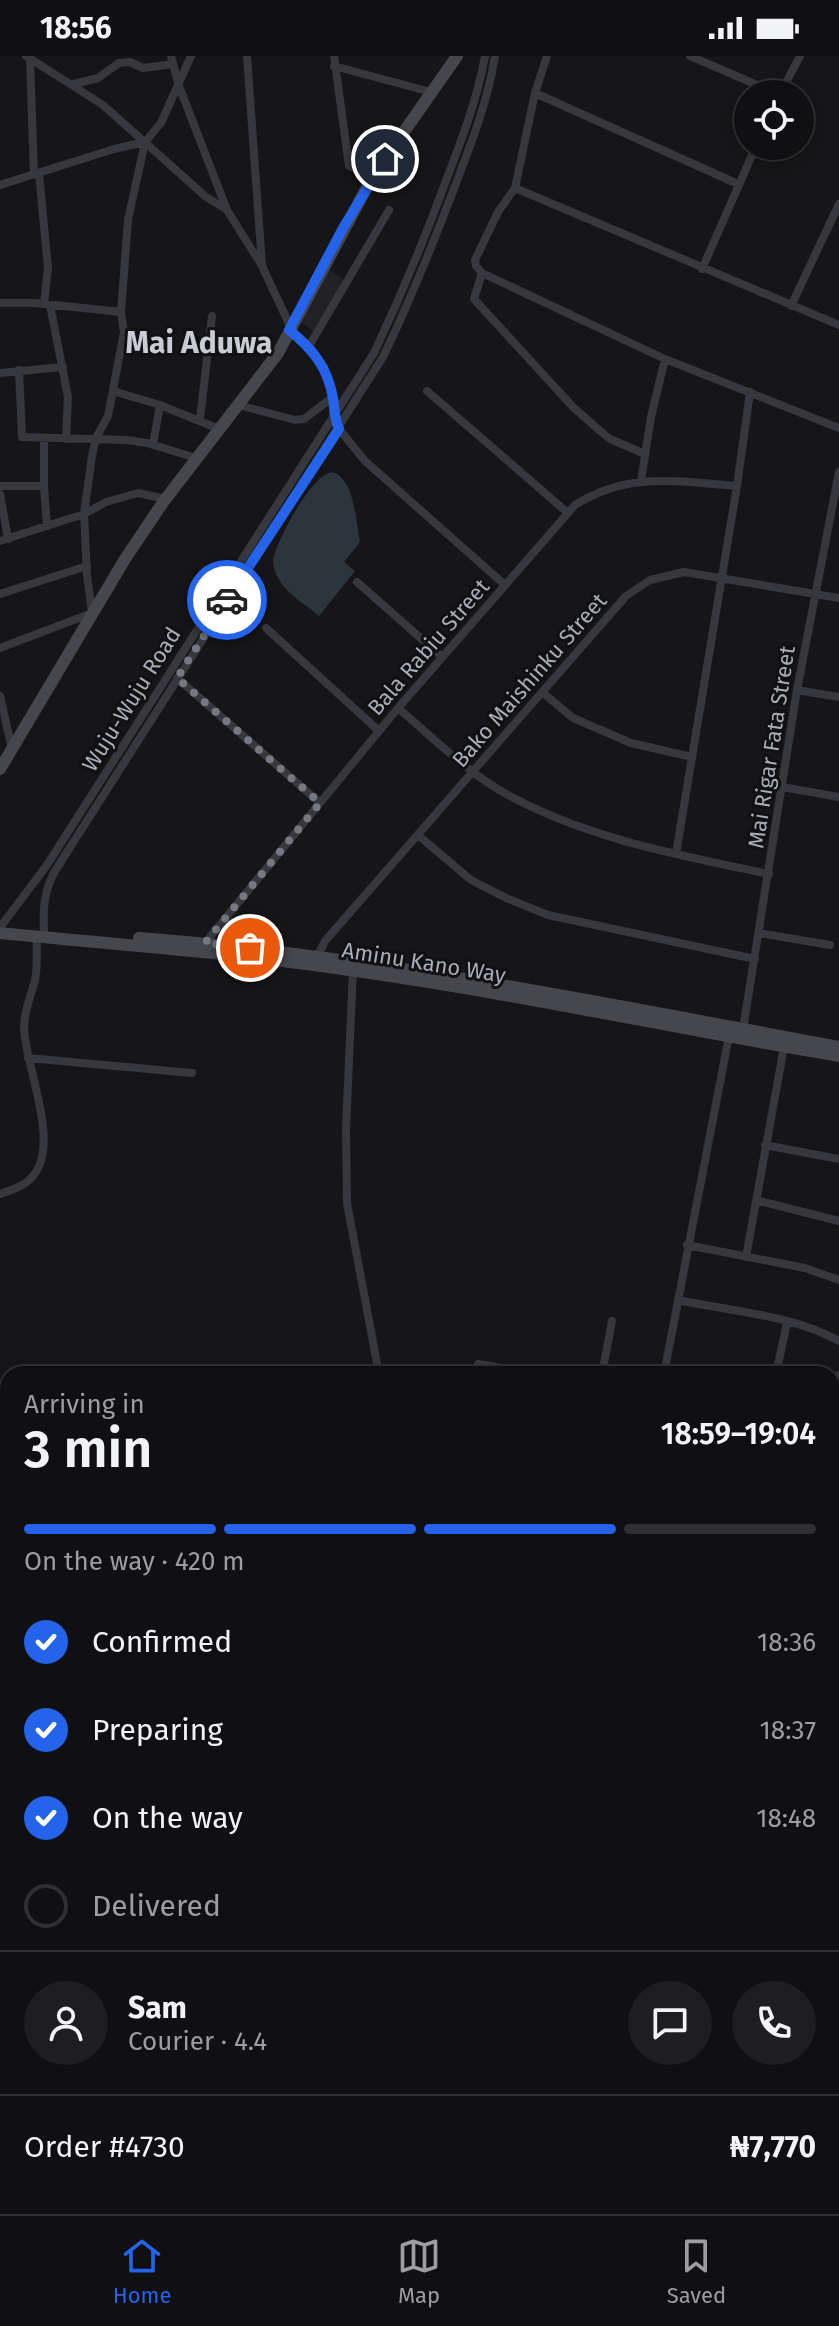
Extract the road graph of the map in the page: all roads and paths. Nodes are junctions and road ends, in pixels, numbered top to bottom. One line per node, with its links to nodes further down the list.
1 (191, 56): 15 (street)
2 (247, 56): 28 (street)
3 (457, 56): 16 (main road)
4 (485, 56): 49 (street, Wuju-Wuju Road)
5 (495, 56): 53 (street, Wuju-Wuju Road)
6 (547, 56): 17 (street)
7 (691, 56): 12 (street)
8 (800, 56): 13 (street)
9 (28, 58): 14 (street); 20 (street)
10 (172, 60): 14 (street); 15 (street)
11 (334, 61): 16 (street); 21 (street)
12 (747, 80)
13 (787, 80)
14 (73, 84): 18 (street)
15 (179, 86): 18 (street); 26 (street)
16 (431, 92): 21 (main road)
17 (535, 93): 22 (street); 24 (street)
18 (145, 142): 20 (street); 26 (street); 34 (street)
19 (749, 160): 22 (street)
20 (36, 174): 23 (street); 32 (street)
21 (373, 176): 37 (main road)
22 (738, 184): 29 (street)
23 (0, 185)
24 (515, 188): 29 (street); 30 (street)
25 (839, 204): 33 (street)
26 (227, 210): 28 (street)
27 (389, 210): 38 (street)
28 (262, 266): 37 (street)
29 (702, 269): 33 (street)
30 (482, 273): 39 (street); 58 (street)
31 (0, 303): 32 (street)
32 (47, 304): 34 (street); 40 (street)
33 (791, 306): 36 (street)
34 (121, 312): 43 (street)
35 (212, 316): 50 (street)
36 (839, 325)
37 (290, 329): 38 (street); 48 (main road)
38 (309, 346): 46 (street)
39 (665, 359): 45 (street); 58 (street)
40 (63, 367): 41 (street); 56 (street)
41 (19, 370): 42 (street); 54 (street)
42 (0, 373)
43 (113, 391): 47 (street); 55 (street)
44 (427, 391): 67 (street)
45 (750, 392): 51 (street); 64 (street)
46 (333, 397): 48 (street); 49 (street)
47 (160, 405): 50 (street); 57 (street)
48 (238, 405): 52 (main road)
49 (333, 416): 53 (street); 99 (street, Wuju-Wuju Road)
50 (200, 419): 52 (street)
51 (839, 428)
52 (219, 429): 59 (main road)
53 (339, 429): 74 (street); 82 (street, Wuju-Wuju Road)
54 (44, 438): 56 (street); 63 (street)
55 (96, 438): 56 (street); 57 (street); 68 (street)
56 (66, 439)
57 (153, 444): 59 (street)
58 (645, 454): 61 (street)
59 (196, 458): 66 (main road)
60 (839, 472): 76 (street, Mai Rigar Fata Street)
61 (641, 481): 64 (street, Bala Rabiu Street); 67 (street, Bala Rabiu Street)
62 (0, 486): 63 (street)
63 (44, 486): 69 (street)
64 (737, 486): 72 (street)
65 (0, 494): 70 (street)
66 (165, 499): 68 (street); 78 (main road)
67 (568, 513): 74 (street, Bala Rabiu Street)
68 (84, 514): 69 (street); 71 (street)
69 (47, 526): 70 (street)
70 (4, 540)
71 (87, 566): 75 (street); 78 (street)
72 (722, 577): 76 (street, Bako Maishinku Street); 84 (street, Bako Maishinku Street); 90 (street)
73 (357, 582): 81 (street)
74 (505, 585): 81 (street, Bala Rabiu Street)
75 (0, 594)
76 (815, 594): 77 (street, Bako Maishinku Street); 83 (street, Mai Rigar Fata Street)
77 (839, 598)
78 (93, 615): 80 (street); 89 (main road)
79 (266, 628): 88 (street)
80 (0, 648)
81 (442, 657): 87 (street, Bala Rabiu Street)
82 (177, 678): 95 (street); 101 (street, Wuju-Wuju Road)
83 (797, 690): 86 (street); 93 (street, Mai Rigar Fata Street)
84 (542, 692): 90 (street); 92 (street, Bako Maishinku Street)
85 (0, 696): 89 (street)
86 (839, 697)
87 (398, 708): 88 (street, Bala Rabiu Street); 92 (street)
88 (379, 731): 95 (street, Bala Rabiu Street)
89 (7, 751): 91 (main road)
90 (692, 757): 97 (street)
91 (0, 769)
92 (472, 771): 96 (street, Bako Maishinku Street); 97 (street)
93 (782, 787): 94 (street); 98 (street, Mai Rigar Fata Street)
94 (839, 797)
95 (320, 803): 102 (street, Bala Rabiu Street)
96 (418, 835): 104 (street, Bako Maishinku Street); 105 (street)
97 (676, 854): 98 (street)
98 (769, 874): 100 (street, Mai Rigar Fata Street)
99 (0, 928): 101 (main road, Aminu Kano Way)
100 (759, 933): 103 (street); 105 (street, Mai Rigar Fata Street)
101 (40, 934): 102 (main road, Aminu Kano Way); 106 (main road, Aminu Kano Way); 114 (street, Wuju-Wuju Road)
102 (205, 943): 104 (main road, Aminu Kano Way)
103 (830, 945)
104 (317, 957): 107 (main road, Aminu Kano Way)
105 (755, 959): 109 (street, Mai Rigar Fata Street)
106 (353, 970): 107 (main road, Aminu Kano Way); 129 (street)
107 (376, 970): 108 (main road, Aminu Kano Way)
108 (706, 1027): 109 (main road, Aminu Kano Way); 110 (main road, Aminu Kano Way)
109 (743, 1029): 112 (main road, Aminu Kano Way)
110 (729, 1036): 111 (main road, Aminu Kano Way); 121 (street)
111 (784, 1047): 113 (main road, Aminu Kano Way); 116 (street)
112 (839, 1047)
113 (839, 1056)
114 (28, 1058): 115 (street); 118 (street, Wuju-Wuju Road)
115 (192, 1073)
116 (765, 1145): 117 (street); 119 (street)
117 (839, 1159)
118 (0, 1194)
119 (756, 1200): 120 (street); 122 (street)
120 (839, 1221)
121 (687, 1245): 122 (street); 124 (street)
122 (746, 1257): 123 (street)
123 (838, 1276)
124 (678, 1300): 126 (street); 132 (street)
125 (612, 1321): 131 (street)
126 (787, 1323): 127 (street); 133 (street)
127 (839, 1341)
128 (478, 1364): 130 (street)
129 (378, 1366)
130 (490, 1366)
131 (604, 1366)
132 (666, 1366)
133 (778, 1366)

